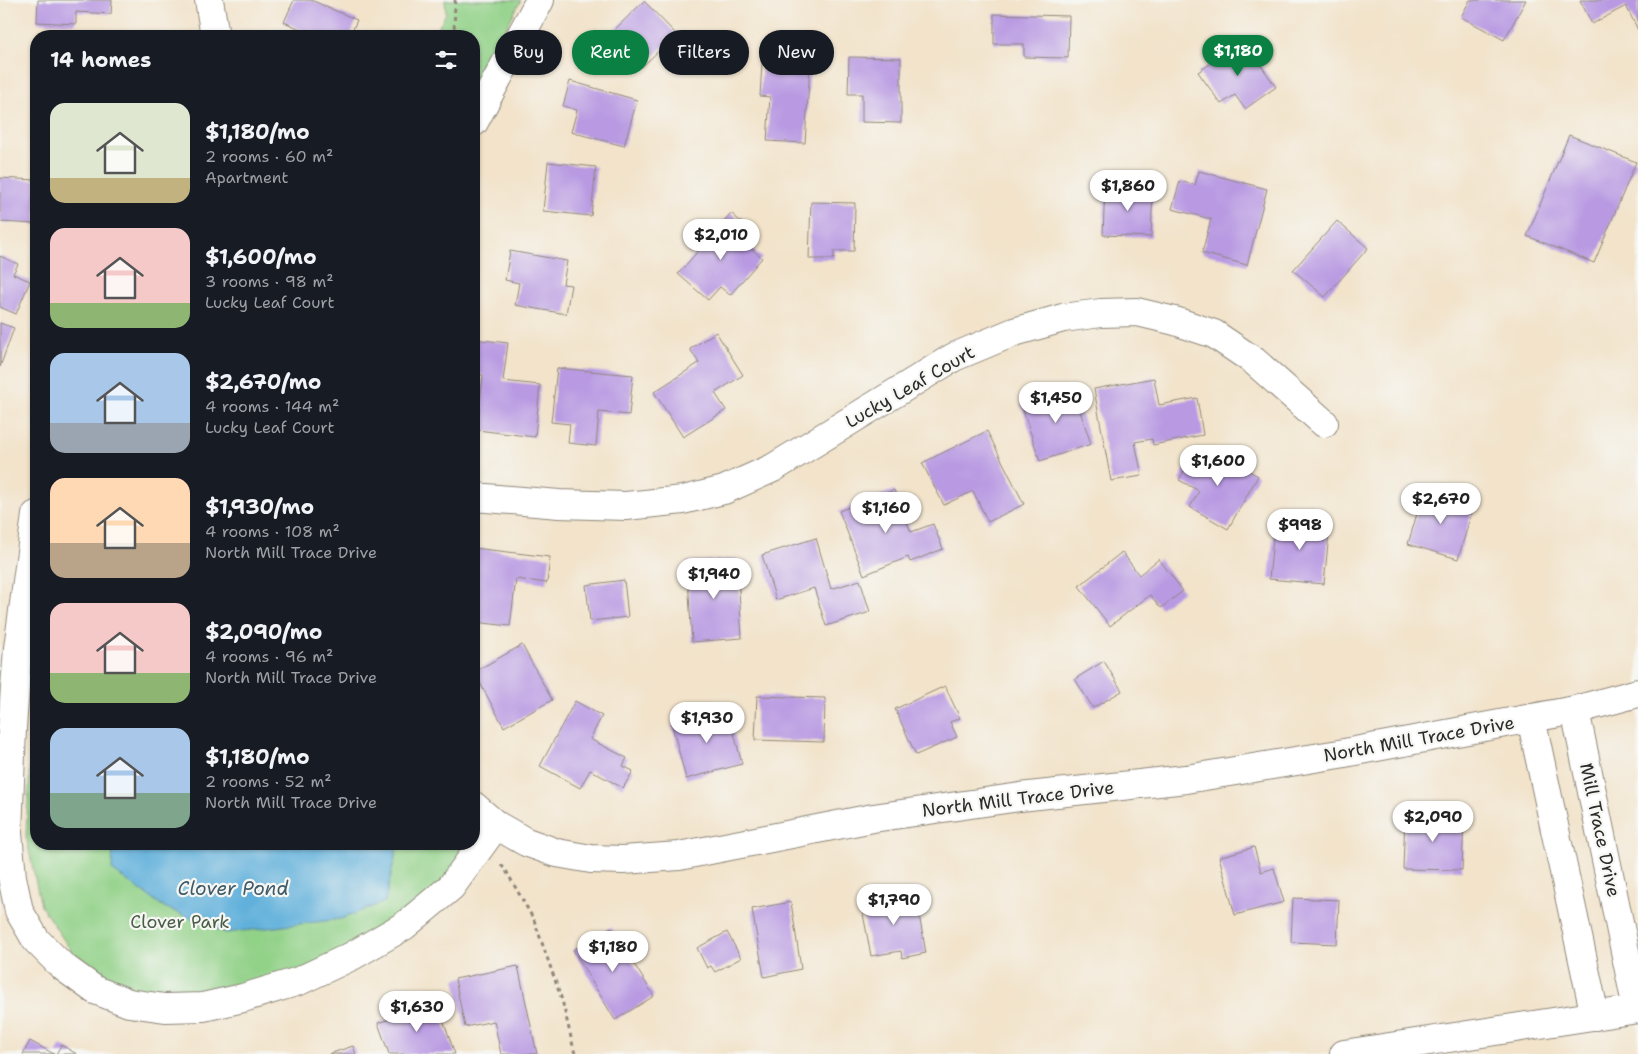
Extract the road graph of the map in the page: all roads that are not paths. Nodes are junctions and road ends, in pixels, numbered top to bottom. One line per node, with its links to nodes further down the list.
1 (209, 0): 3 (street)
2 (540, 0): 4 (street)
3 (214, 30)
4 (480, 111)
5 (1324, 423): 6 (street, Lucky Leaf Court)
6 (480, 497)
7 (30, 559): 14 (street)
8 (1638, 694): 9 (street, North Mill Trace Drive)
9 (1575, 710): 10 (street, North Mill Trace Drive); 15 (street, Mill Trace Drive)
10 (1531, 718): 12 (street, North Mill Trace Drive); 16 (street)
11 (480, 819): 12 (street, North Mill Trace Drive)
12 (488, 836): 13 (street)
13 (480, 847)
14 (478, 850)
15 (1638, 1009): 16 (street)
16 (1595, 1016): 17 (street)
17 (1344, 1054)

